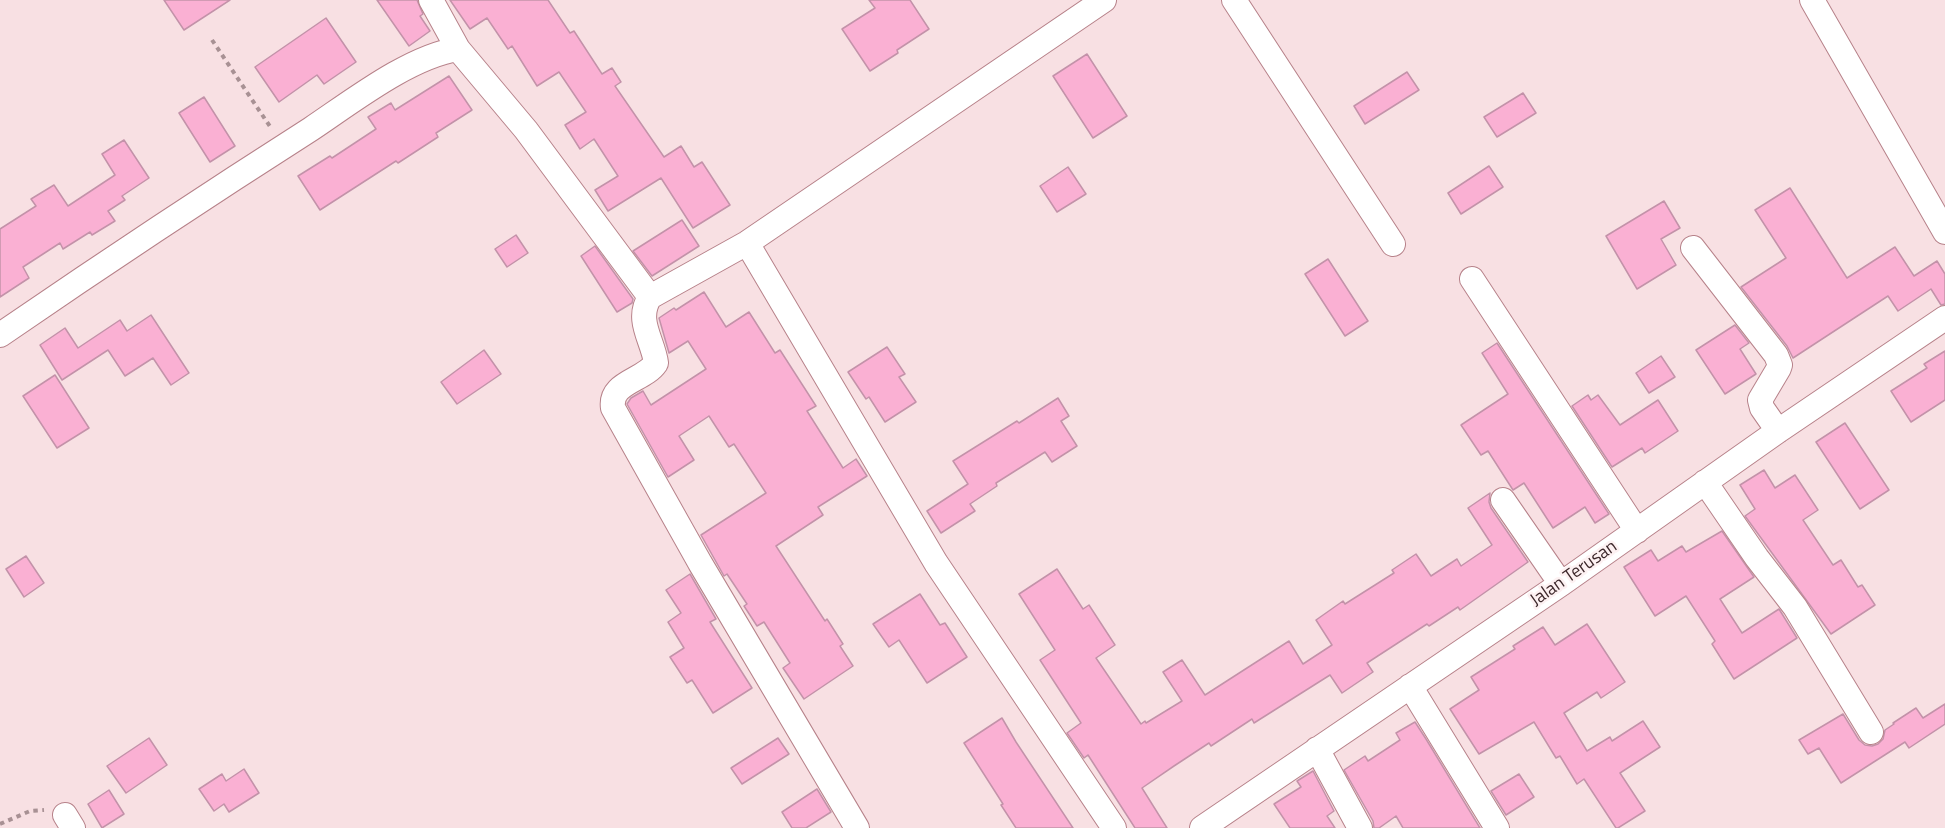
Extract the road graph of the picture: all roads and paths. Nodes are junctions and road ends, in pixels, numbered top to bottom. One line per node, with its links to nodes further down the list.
1 (431, 0): 6 (street)
2 (1104, 0): 9 (street)
3 (1234, 0): 10 (street)
4 (1812, 0): 8 (street)
5 (212, 40): 7 (path)
6 (458, 49): 7 (street); 13 (street)
7 (283, 146): 15 (street)
8 (1945, 232)
9 (747, 243): 13 (street); 27 (street)
10 (1393, 244)
11 (1693, 248): 16 (street)
12 (1472, 279): 19 (street)
13 (650, 297): 26 (street)
14 (1945, 318): 16 (street, Jalan Terusan)
15 (0, 335)
16 (1778, 431): 17 (street, Jalan Terusan)
17 (1706, 482): 19 (street, Jalan Terusan); 22 (street)
18 (1503, 500): 20 (street)
19 (1637, 531): 20 (street, Jalan Terusan)
20 (1561, 584): 21 (street, Jalan Terusan)
21 (1410, 686): 23 (street, Jalan Terusan); 30 (street)
22 (1871, 732)
23 (1317, 749): 28 (street, Jalan Terusan); 29 (street)
24 (69, 822): 25 (path)
25 (0, 824)
26 (857, 828)
27 (1114, 828)
28 (1202, 828)
29 (1360, 828)
30 (1497, 828)

